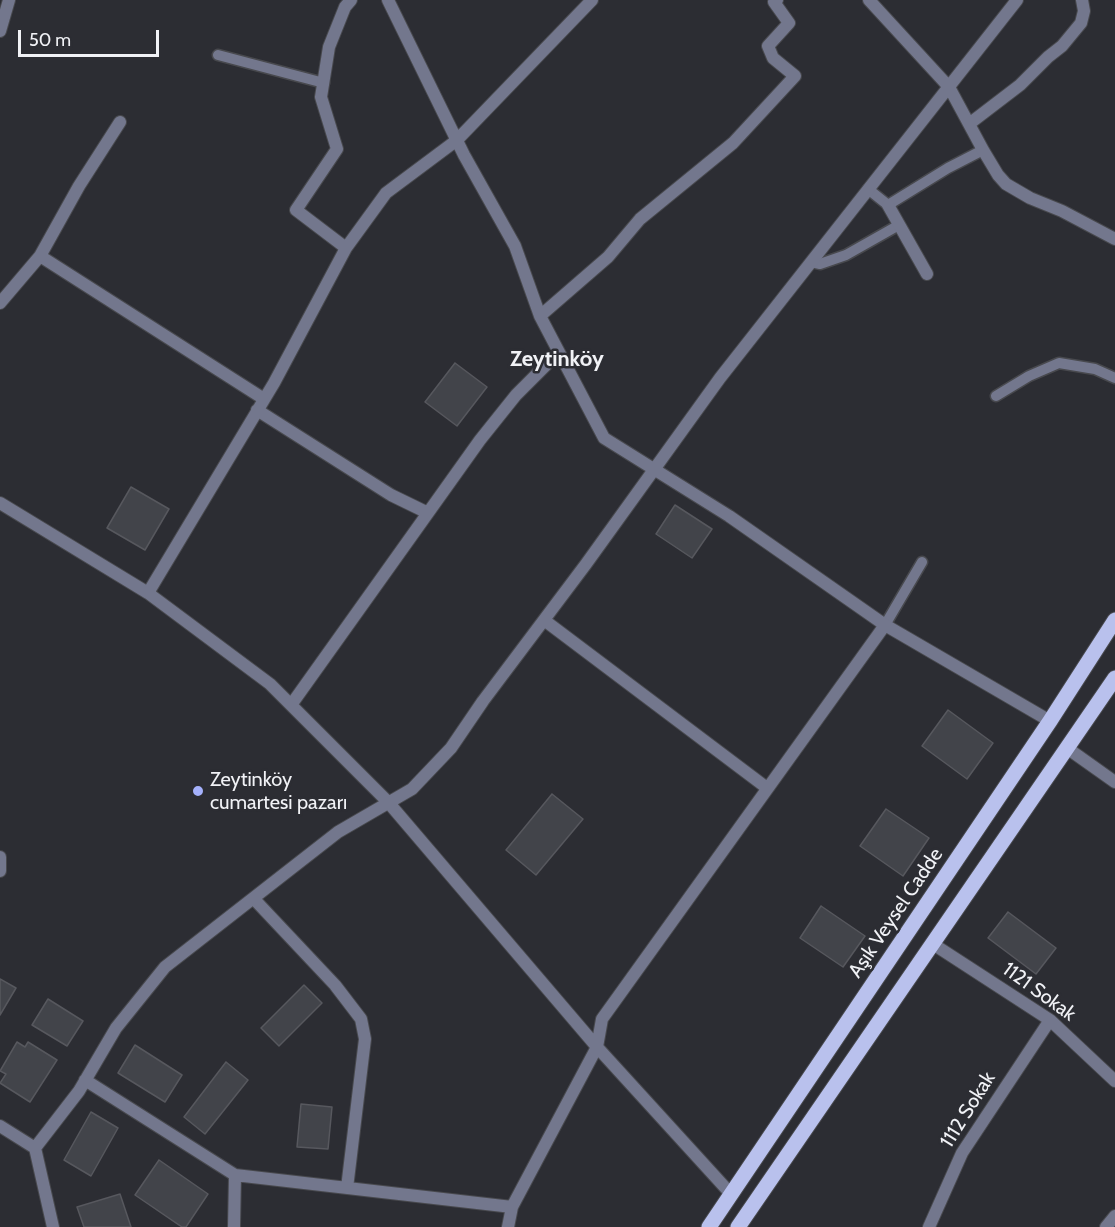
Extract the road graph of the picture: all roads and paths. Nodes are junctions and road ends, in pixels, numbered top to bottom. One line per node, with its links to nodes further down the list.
1 (9, 0): 9 (street)
2 (351, 0): 11 (street)
3 (592, 0): 15 (street)
4 (777, 0): 26 (street)
5 (869, 0): 12 (street)
6 (1017, 0): 12 (street)
7 (1082, 0): 14 (street)
8 (391, 1): 15 (street)
9 (0, 31)
10 (218, 55): 11 (lane)
11 (324, 83): 21 (street)
12 (949, 87): 14 (street); 17 (street)
13 (120, 122): 22 (street)
14 (969, 124): 16 (street)
15 (457, 140): 21 (street); 26 (street)
16 (983, 150): 18 (lane); 20 (street)
17 (868, 189): 18 (lane); 23 (street)
18 (888, 205): 19 (street)
19 (899, 225): 23 (lane); 24 (street)
20 (1115, 239)
21 (346, 248): 30 (street)
22 (40, 256): 25 (street); 30 (street)
23 (811, 262): 31 (street)
24 (927, 274)
25 (0, 303)
26 (540, 316): 27 (street)
27 (558, 353): 31 (street); 33 (street)
28 (1115, 378): 29 (lane)
29 (996, 396)
30 (260, 405): 33 (street); 35 (street)
31 (654, 469): 36 (street); 38 (street)
32 (0, 503): 35 (street)
33 (428, 513): 40 (street)
34 (922, 562): 38 (lane)
35 (148, 593): 40 (street)
36 (544, 620): 44 (street); 45 (street)
37 (1115, 620): 41 (main road, Aşık Veysel Cadde)
38 (885, 625): 41 (street); 44 (street)
39 (1115, 678): 42 (main road)
40 (291, 705): 45 (street)
41 (1050, 721): 58 (main road, Aşık Veysel Cadde)
42 (1067, 748): 43 (street); 49 (main road)
43 (1115, 782)
44 (767, 788): 51 (street)
45 (388, 802): 48 (street); 51 (street)
46 (0, 857): 47 (street)
47 (0, 871)
48 (254, 899): 52 (street); 57 (street)
49 (933, 944): 50 (street, 1121 Sokak); 65 (main road)
50 (1050, 1020): 53 (street, 1121 Sokak); 66 (street, 1112 Sokak)
51 (597, 1047): 58 (street); 59 (street)
52 (85, 1080): 55 (street); 56 (street)
53 (1115, 1081)
54 (0, 1126): 55 (street)
55 (35, 1148): 61 (street)
56 (235, 1175): 57 (street); 62 (street)
57 (347, 1188): 59 (street)
58 (731, 1194): 64 (main road, Aşık Veysel Cadde)
59 (512, 1207): 63 (street)
60 (1115, 1216): 67 (street)
61 (53, 1227)
62 (234, 1227)
63 (508, 1227)
64 (709, 1227)
65 (738, 1227)
66 (929, 1227)
67 (1106, 1227)

